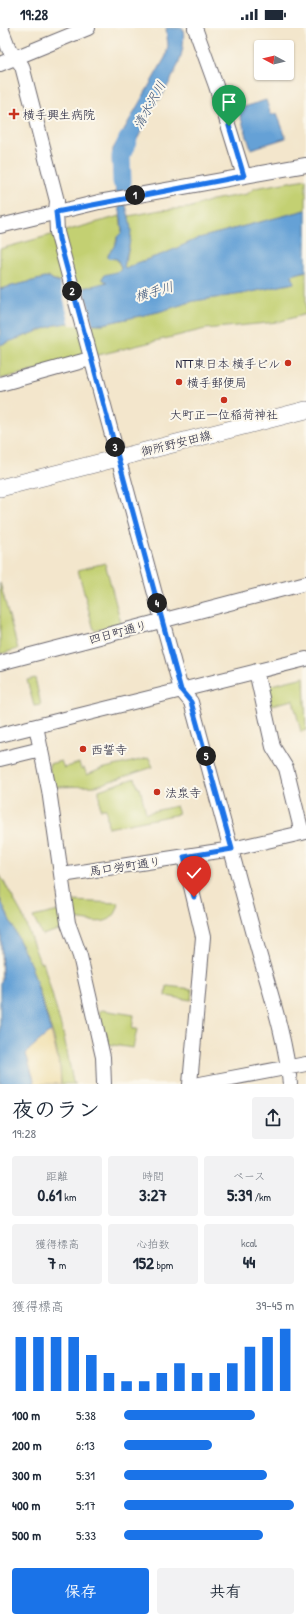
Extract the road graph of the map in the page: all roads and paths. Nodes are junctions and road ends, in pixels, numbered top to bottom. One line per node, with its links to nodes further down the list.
1 (1, 28): 4 (street)
2 (88, 28): 4 (street)
3 (195, 28): 7 (street)
4 (16, 58): 5 (street); 8 (street)
5 (0, 64)
6 (306, 165): 7 (street)
7 (244, 176): 8 (street)
8 (56, 212): 9 (street); 10 (street)
9 (0, 226)
10 (90, 359): 11 (street); 13 (street)
11 (0, 384)
12 (306, 410): 13 (main road, 御所野安田線)
13 (117, 458): 14 (main road, 御所野安田線); 16 (street)
14 (0, 488)
15 (306, 583): 16 (street, 四日町通り)
16 (162, 620): 18 (street, 四日町通り); 20 (street)
17 (306, 659): 19 (street)
18 (0, 663)
19 (256, 671): 20 (street); 25 (street)
20 (181, 690): 21 (street); 26 (street)
21 (36, 726): 22 (street); 23 (street)
22 (0, 735)
23 (41, 749): 24 (street); 28 (street)
24 (0, 759)
25 (304, 833): 26 (street, 馬口労町通り)
26 (232, 849): 27 (street, 馬口労町通り); 30 (street)
27 (184, 857): 28 (street, 馬口労町通り); 32 (street)
28 (62, 875): 31 (street)
29 (306, 1064): 30 (street)
30 (289, 1069): 33 (street); 34 (street)
31 (104, 1084)
32 (190, 1084)
33 (200, 1084)
34 (290, 1084)

